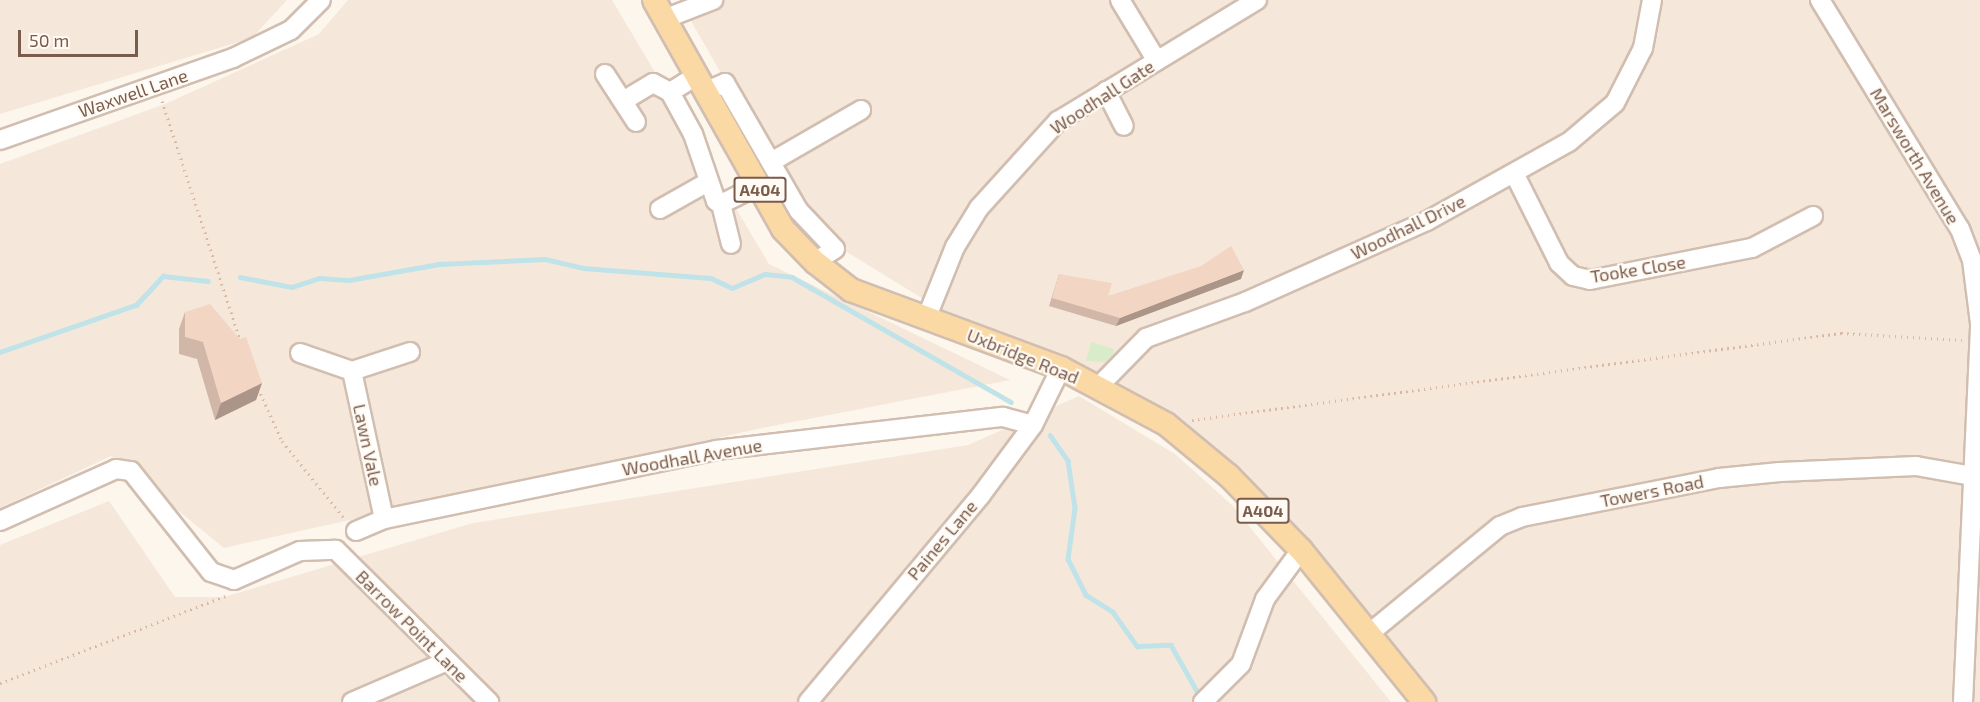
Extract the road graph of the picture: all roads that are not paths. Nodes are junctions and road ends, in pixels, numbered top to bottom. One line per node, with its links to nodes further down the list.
1 (321, 0): 17 (street, Waxwell Lane)
2 (713, 0): 7 (street)
3 (1120, 0): 8 (street)
4 (1257, 0): 8 (street, Woodhall Gate)
5 (1652, 0): 19 (street, Woodhall Drive)
6 (1820, 0): 28 (street, Marsworth Avenue)
7 (659, 10): 10 (main road, Uxbridge Road / A404)
8 (1157, 61): 11 (street, Woodhall Gate)
9 (605, 74): 13 (street)
10 (700, 84): 12 (street); 18 (street); 21 (main road, Uxbridge Road / A404)
11 (1106, 91): 16 (street); 27 (street, Woodhall Gate)
12 (670, 92): 13 (street); 20 (street)
13 (623, 101): 15 (street)
14 (861, 110): 18 (street)
15 (636, 122)
16 (1124, 126)
17 (0, 140)
18 (771, 162): 26 (street)
19 (1514, 173): 24 (street, Tooke Close); 34 (street, Woodhall Drive)
20 (708, 182): 22 (street); 23 (street)
21 (757, 186): 22 (street); 26 (main road, Uxbridge Road / A404)
22 (721, 204): 25 (street)
23 (660, 209)
24 (1813, 216)
25 (731, 244)
26 (815, 262): 27 (main road, Uxbridge Road / A404)
27 (926, 319): 32 (main road, Uxbridge Road / A404)
28 (1980, 324): 29 (street, Marsworth Avenue)
29 (1979, 340): 36 (street, Marsworth Avenue)
30 (300, 352): 33 (street)
31 (410, 352): 33 (street)
32 (1060, 368): 34 (main road, Uxbridge Road / A404); 35 (street, Paines Lane)
33 (352, 371): 37 (street, Lawn Vale)
34 (1098, 387): 40 (main road, Uxbridge Road / A404)
35 (1033, 425): 37 (street, Woodhall Avenue); 45 (street, Paines Lane)
36 (1972, 476): 41 (street, Towers Road); 48 (street, Marsworth Avenue)
37 (384, 519): 39 (street, Woodhall Avenue)
38 (0, 522): 42 (street, Barrow Point Lane)
39 (356, 531)
40 (1301, 550): 41 (main road, Uxbridge Road / A404); 46 (street)
41 (1371, 632): 47 (main road, Uxbridge Road / A404)
42 (447, 662): 43 (street); 44 (street, Barrow Point Lane)
43 (352, 702)
44 (489, 702)
45 (808, 702)
46 (1203, 702)
47 (1424, 702)
48 (1963, 702)

